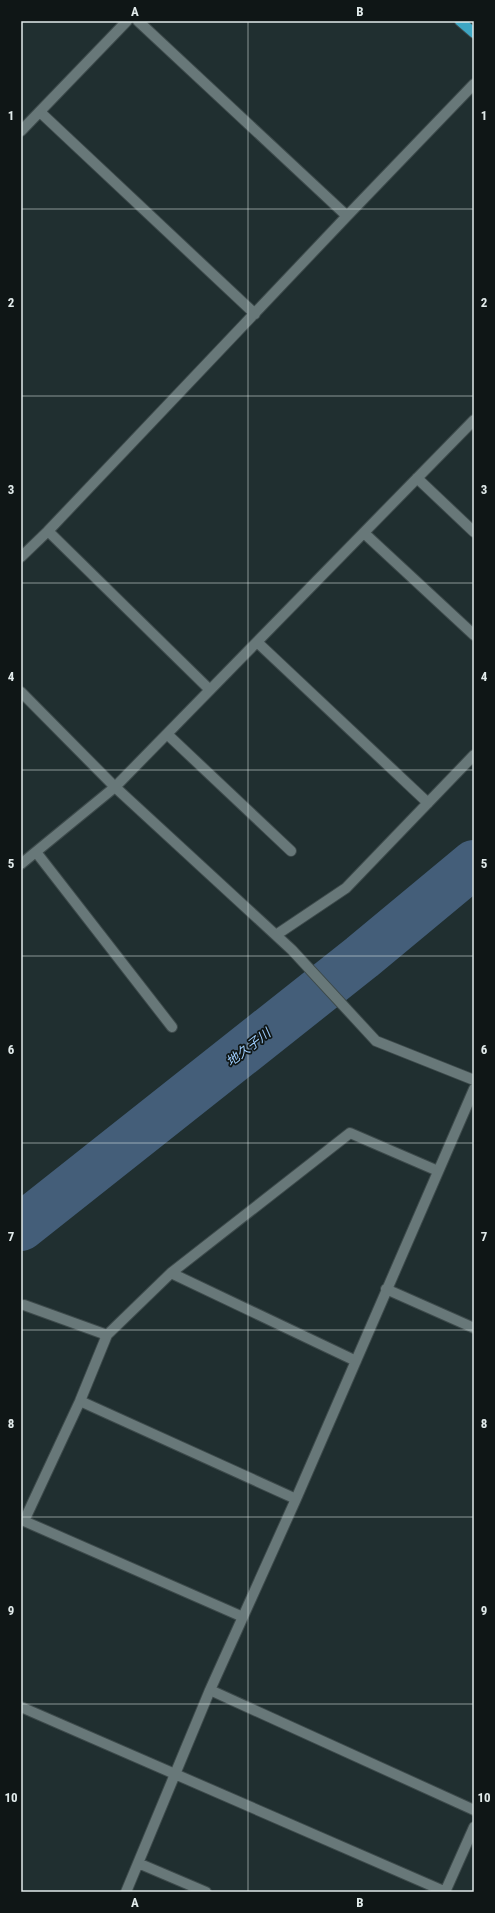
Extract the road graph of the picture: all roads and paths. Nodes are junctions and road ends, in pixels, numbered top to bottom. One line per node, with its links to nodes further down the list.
1 (127, 21): 6 (street)
2 (138, 21): 8 (street)
3 (460, 21): 4 (main road)
4 (474, 33)
5 (474, 84): 8 (street)
6 (40, 112): 7 (street); 9 (street)
7 (21, 131)
8 (347, 216): 9 (street)
9 (255, 314): 12 (street)
10 (474, 420): 11 (street)
11 (417, 478): 13 (street); 14 (street)
12 (48, 531): 15 (street); 18 (street)
13 (474, 532)
14 (364, 533): 16 (street); 17 (street)
15 (21, 557)
16 (474, 635)
17 (257, 642): 18 (street); 23 (street)
18 (210, 690): 20 (street)
19 (21, 692): 22 (street)
20 (167, 734): 22 (street); 24 (street)
21 (474, 755): 23 (street)
22 (115, 787): 25 (street); 27 (street)
23 (428, 803): 27 (street)
24 (291, 851)
25 (36, 852): 26 (street); 28 (street)
26 (21, 864)
27 (276, 935): 29 (street)
28 (172, 1027)
29 (474, 1080)
30 (474, 1089): 31 (street)
31 (438, 1171): 32 (street); 33 (street)
32 (171, 1273): 36 (street); 37 (street)
33 (386, 1289): 35 (street); 37 (street)
34 (24, 1305): 36 (street)
35 (474, 1328)
36 (107, 1335): 38 (street)
37 (356, 1361): 39 (street)
38 (80, 1401): 39 (street); 40 (street)
39 (296, 1499): 40 (street)
40 (243, 1617): 41 (street)
41 (210, 1690): 43 (street); 44 (street)
42 (21, 1707): 43 (street)
43 (176, 1775): 46 (street); 49 (street)
44 (474, 1810)
45 (474, 1827): 49 (street)
46 (138, 1862): 47 (street); 48 (street)
47 (126, 1892)
48 (206, 1892)
49 (446, 1892)

